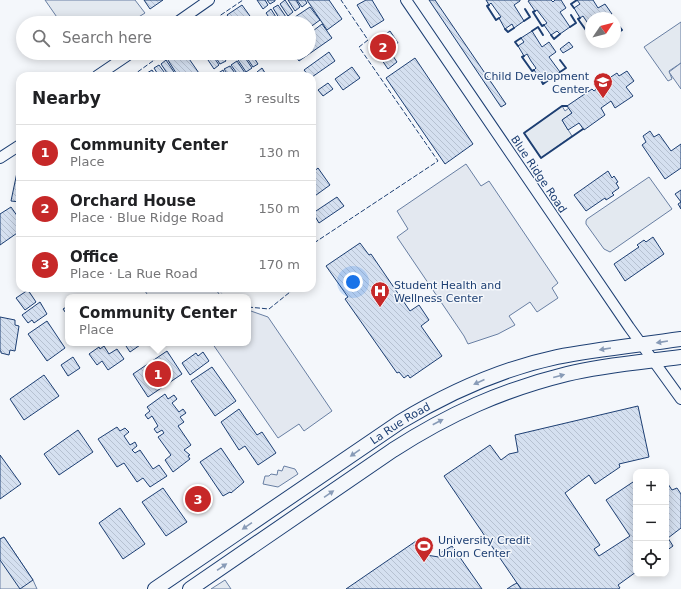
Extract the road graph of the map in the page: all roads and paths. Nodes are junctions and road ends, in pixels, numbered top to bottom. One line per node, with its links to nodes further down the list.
1 (209, 0): 3 (street)
2 (406, 0): 9 (street, Blue Ridge Road)
3 (186, 16)
4 (121, 60): 5 (street)
5 (103, 72)
6 (16, 148): 7 (street)
7 (0, 158)
8 (681, 339): 9 (main road, La Rue Road, one-way to 9)
9 (643, 345): 11 (street, Blue Ridge Road); 13 (main road, La Rue Road, one-way to 13)
10 (681, 357): 11 (main road, La Rue Road)
11 (654, 360): 12 (street, Blue Ridge Road); 14 (main road, La Rue Road, one-way to 11)
12 (681, 399)
13 (155, 589)
14 (190, 589)

